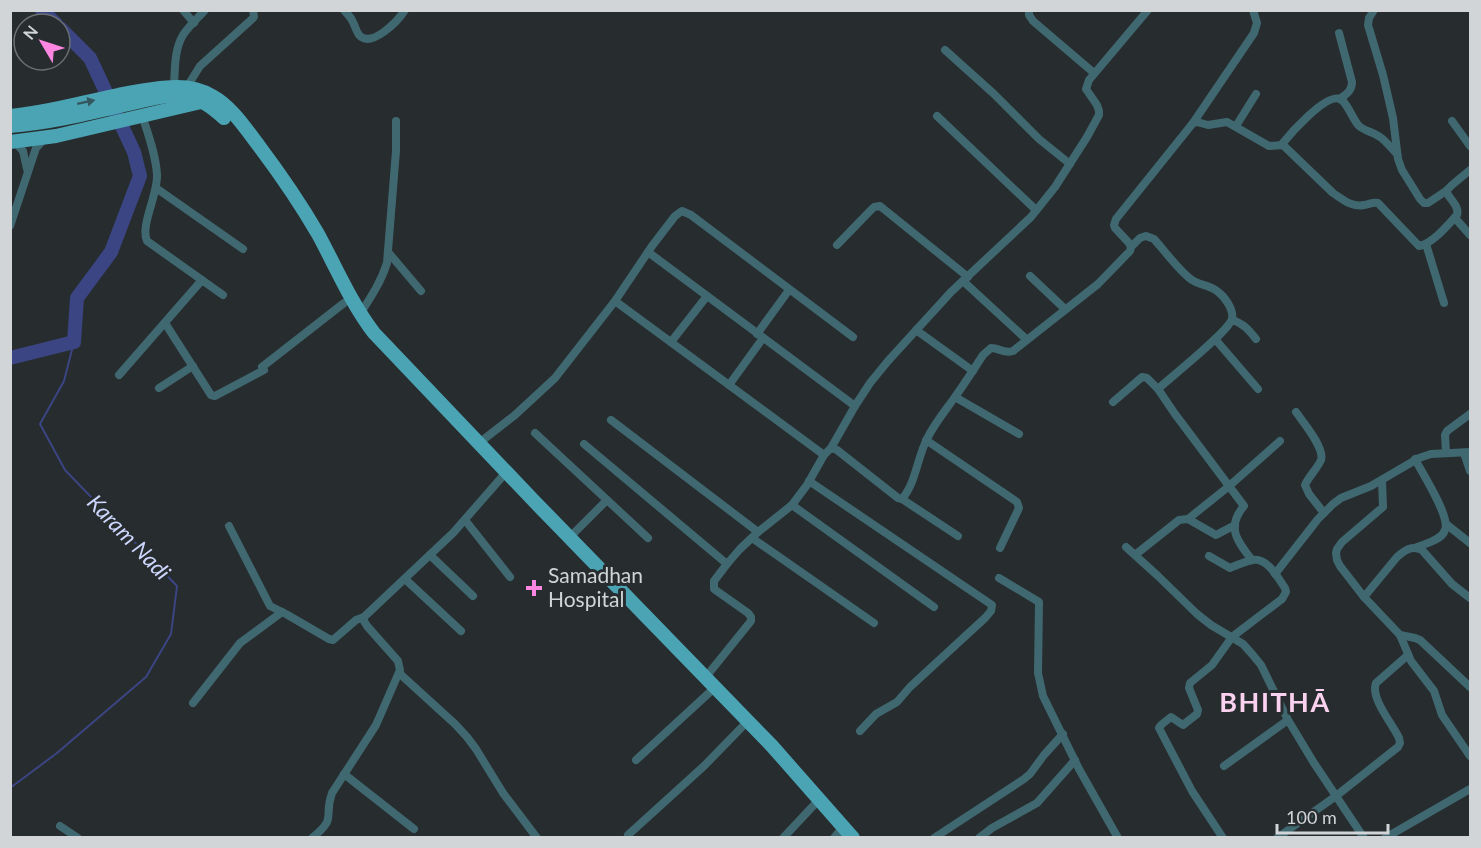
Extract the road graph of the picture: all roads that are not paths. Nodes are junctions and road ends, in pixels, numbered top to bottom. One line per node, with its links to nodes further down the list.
1 (183, 10): 10 (street)
2 (206, 10): 10 (street)
3 (253, 10): 14 (street)
4 (344, 10): 5 (street)
5 (405, 10)
6 (1029, 10): 13 (street)
7 (1253, 10): 24 (street)
8 (1374, 10): 31 (street)
9 (1144, 12): 13 (street)
10 (194, 23): 14 (street)
11 (1339, 33): 16 (street)
12 (945, 50): 32 (street)
13 (1094, 73): 32 (street)
14 (181, 87): 17 (main road); 18 (main road)
15 (1256, 94): 26 (street)
16 (1340, 99): 29 (street); 31 (street)
17 (213, 105): 18 (main road); 55 (main road); 58 (main road)
18 (136, 107): 21 (main road); 27 (main road); 35 (street)
19 (10, 116): 21 (main road)
20 (938, 116): 37 (street)
21 (40, 117): 25 (main road)
22 (396, 121): 45 (street)
23 (1452, 121): 30 (street)
24 (1193, 123): 26 (street); 43 (street)
25 (10, 126)
26 (1236, 126): 29 (street)
27 (50, 137): 28 (main road); 34 (street)
28 (13, 142): 34 (street)
29 (1277, 145): 41 (street)
30 (1470, 146)
31 (1397, 154): 36 (street)
32 (1070, 164): 37 (street)
33 (1470, 170): 36 (street)
34 (28, 172): 39 (street)
35 (156, 188): 44 (street); 49 (street)
36 (1446, 191): 38 (street)
37 (1036, 210): 48 (street)
38 (1455, 218): 40 (street); 41 (street)
39 (10, 226)
40 (1470, 235)
41 (1426, 244): 56 (street)
42 (837, 245): 48 (street)
43 (1131, 247): 57 (street); 59 (street)
44 (243, 249)
45 (388, 252): 51 (street); 58 (street)
46 (648, 252): 50 (street); 53 (street); 54 (street)
47 (1030, 276): 57 (street)
48 (965, 279): 61 (street); 64 (street)
49 (202, 280): 52 (street); 60 (street)
50 (789, 290): 62 (street); 63 (street)
51 (421, 291)
52 (223, 295)
53 (706, 296): 62 (street); 67 (street)
54 (615, 301): 67 (street); 85 (street)
55 (344, 303): 68 (street); 92 (main road)
56 (1444, 303)
57 (1065, 309): 64 (street)
58 (360, 314): 85 (main road)
59 (1232, 320): 65 (street); 66 (street)
60 (165, 322): 68 (street); 70 (street)
61 (916, 330): 69 (street); 77 (street)
62 (760, 336): 71 (street); 77 (street)
63 (853, 337)
64 (1026, 339): 69 (street)
65 (1215, 339): 73 (street); 74 (street)
66 (1256, 339)
67 (671, 342): 71 (street)
68 (193, 366): 72 (street)
69 (973, 371): 75 (street)
70 (119, 375)
71 (729, 385): 87 (street)
72 (159, 388)
73 (1158, 389): 76 (street); 95 (street)
74 (1258, 389)
75 (955, 397): 82 (street); 83 (street)
76 (1113, 402)
77 (855, 406): 87 (street)
78 (1296, 412): 99 (street)
79 (1470, 414): 88 (street)
80 (611, 420): 105 (street)
81 (535, 433): 97 (street)
82 (1019, 434)
83 (926, 440): 96 (street); 112 (street)
84 (1280, 441): 95 (street)
85 (479, 443): 107 (main road)
86 (584, 444): 117 (street)
87 (827, 452): 93 (street); 96 (street)
88 (1446, 453): 89 (street); 90 (street)
89 (1467, 453): 91 (street)
90 (1415, 459): 94 (street); 102 (street)
91 (1470, 471)
92 (502, 477): 101 (street); 136 (main road)
93 (809, 480): 98 (street); 140 (street)
94 (1382, 480): 99 (street); 123 (street)
95 (1229, 486): 100 (street); 103 (street)
96 (902, 499): 106 (street)
97 (607, 500): 107 (street); 108 (street)
98 (792, 505): 105 (street); 125 (street)
99 (1324, 513): 118 (street)
100 (1188, 519): 103 (street); 114 (street)
101 (465, 520): 113 (street); 119 (street)
102 (1446, 524): 109 (street); 111 (street)
103 (1235, 525): 116 (street)
104 (229, 526): 126 (street)
105 (755, 535): 117 (street); 128 (street)
106 (958, 536)
107 (570, 537): 134 (main road)
108 (648, 538)
109 (1470, 543)
110 (1126, 547): 114 (street)
111 (1417, 547): 123 (street); 124 (street)
112 (1000, 549)
113 (430, 555): 121 (street); 122 (street)
114 (1135, 555): 131 (street)
115 (1209, 556): 116 (street)
116 (1252, 560): 118 (street)
117 (727, 564): 134 (street)
118 (1275, 574): 131 (street)
119 (510, 577)
120 (999, 578): 141 (street)
121 (405, 579): 127 (street); 129 (street)
122 (473, 596)
123 (1364, 597): 130 (street)
124 (1470, 598)
125 (934, 607)
126 (282, 612): 127 (street); 137 (street)
127 (364, 616): 133 (street)
128 (874, 623)
129 (461, 631)
130 (1400, 635): 132 (street); 135 (street)
131 (1232, 638): 138 (street); 163 (street)
132 (1408, 655): 142 (street); 149 (street)
133 (399, 673): 146 (street); 157 (street)
134 (705, 678): 147 (main road)
135 (1470, 687)
136 (710, 692): 139 (main road); 143 (street)
137 (193, 703)
138 (1288, 720): 145 (street); 149 (street)
139 (743, 726): 147 (main road); 153 (street)
140 (860, 731)
141 (1063, 734): 144 (street); 160 (street)
142 (1470, 756)
143 (636, 760)
144 (1075, 760): 161 (street); 162 (street)
145 (1224, 766)
146 (345, 774): 152 (street); 156 (street)
147 (802, 785): 150 (main road); 159 (main road)
148 (1470, 789): 166 (street)
149 (1336, 796): 164 (street); 165 (street)
150 (814, 805): 154 (main road); 158 (street)
151 (60, 826): 155 (street)
152 (414, 829)
153 (628, 835)
154 (838, 836)
155 (78, 837)
156 (312, 837)
157 (537, 837)
158 (783, 837)
159 (853, 837)
160 (934, 837)
161 (979, 837)
162 (1118, 837)
163 (1223, 837)
164 (1277, 837)
165 (1364, 837)
166 (1385, 837)

